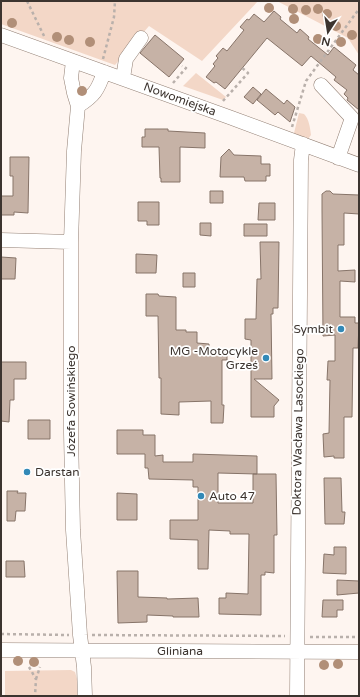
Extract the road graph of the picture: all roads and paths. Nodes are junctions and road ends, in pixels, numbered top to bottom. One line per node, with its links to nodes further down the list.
1 (27, 1): 6 (path)
2 (114, 1): 10 (path)
3 (359, 9): 17 (path)
4 (1, 35): 7 (street, Nowomiejska)
5 (141, 38): 11 (street)
6 (48, 44)
7 (73, 61): 10 (street, Nowomiejska); 15 (street, Józefa Sowińskiego)
8 (182, 66): 13 (path)
9 (240, 66): 14 (path)
10 (103, 67): 11 (street, Nowomiejska); 15 (street)
11 (123, 78): 17 (street, Nowomiejska)
12 (321, 85): 16 (street)
13 (179, 87)
14 (222, 102)
15 (78, 106): 22 (street, Józefa Sowińskiego)
16 (356, 121): 19 (street)
17 (288, 138): 18 (street, Nowomiejska)
18 (303, 144): 19 (street, Nowomiejska); 25 (street, Doktora Wacława Lasockiego)
19 (338, 158): 20 (street, Nowomiejska)
20 (359, 165)
21 (1, 240): 22 (street)
22 (71, 242): 24 (street, Józefa Sowińskiego)
23 (1, 634): 24 (path)
24 (80, 635): 25 (path); 28 (street, Józefa Sowińskiego)
25 (297, 636): 26 (path); 29 (street, Doktora Wacława Lasockiego)
26 (359, 637)
27 (1, 650): 28 (street, Gliniana)
28 (83, 651): 29 (street, Gliniana); 35 (street, Józefa Sowińskiego)
29 (297, 652): 30 (street, Gliniana); 36 (street, Doktora Wacława Lasockiego)
30 (359, 652)
31 (29, 667): 33 (path)
32 (40, 667): 33 (path)
33 (36, 679): 34 (path)
34 (35, 696)
35 (85, 696)
36 (297, 696)

